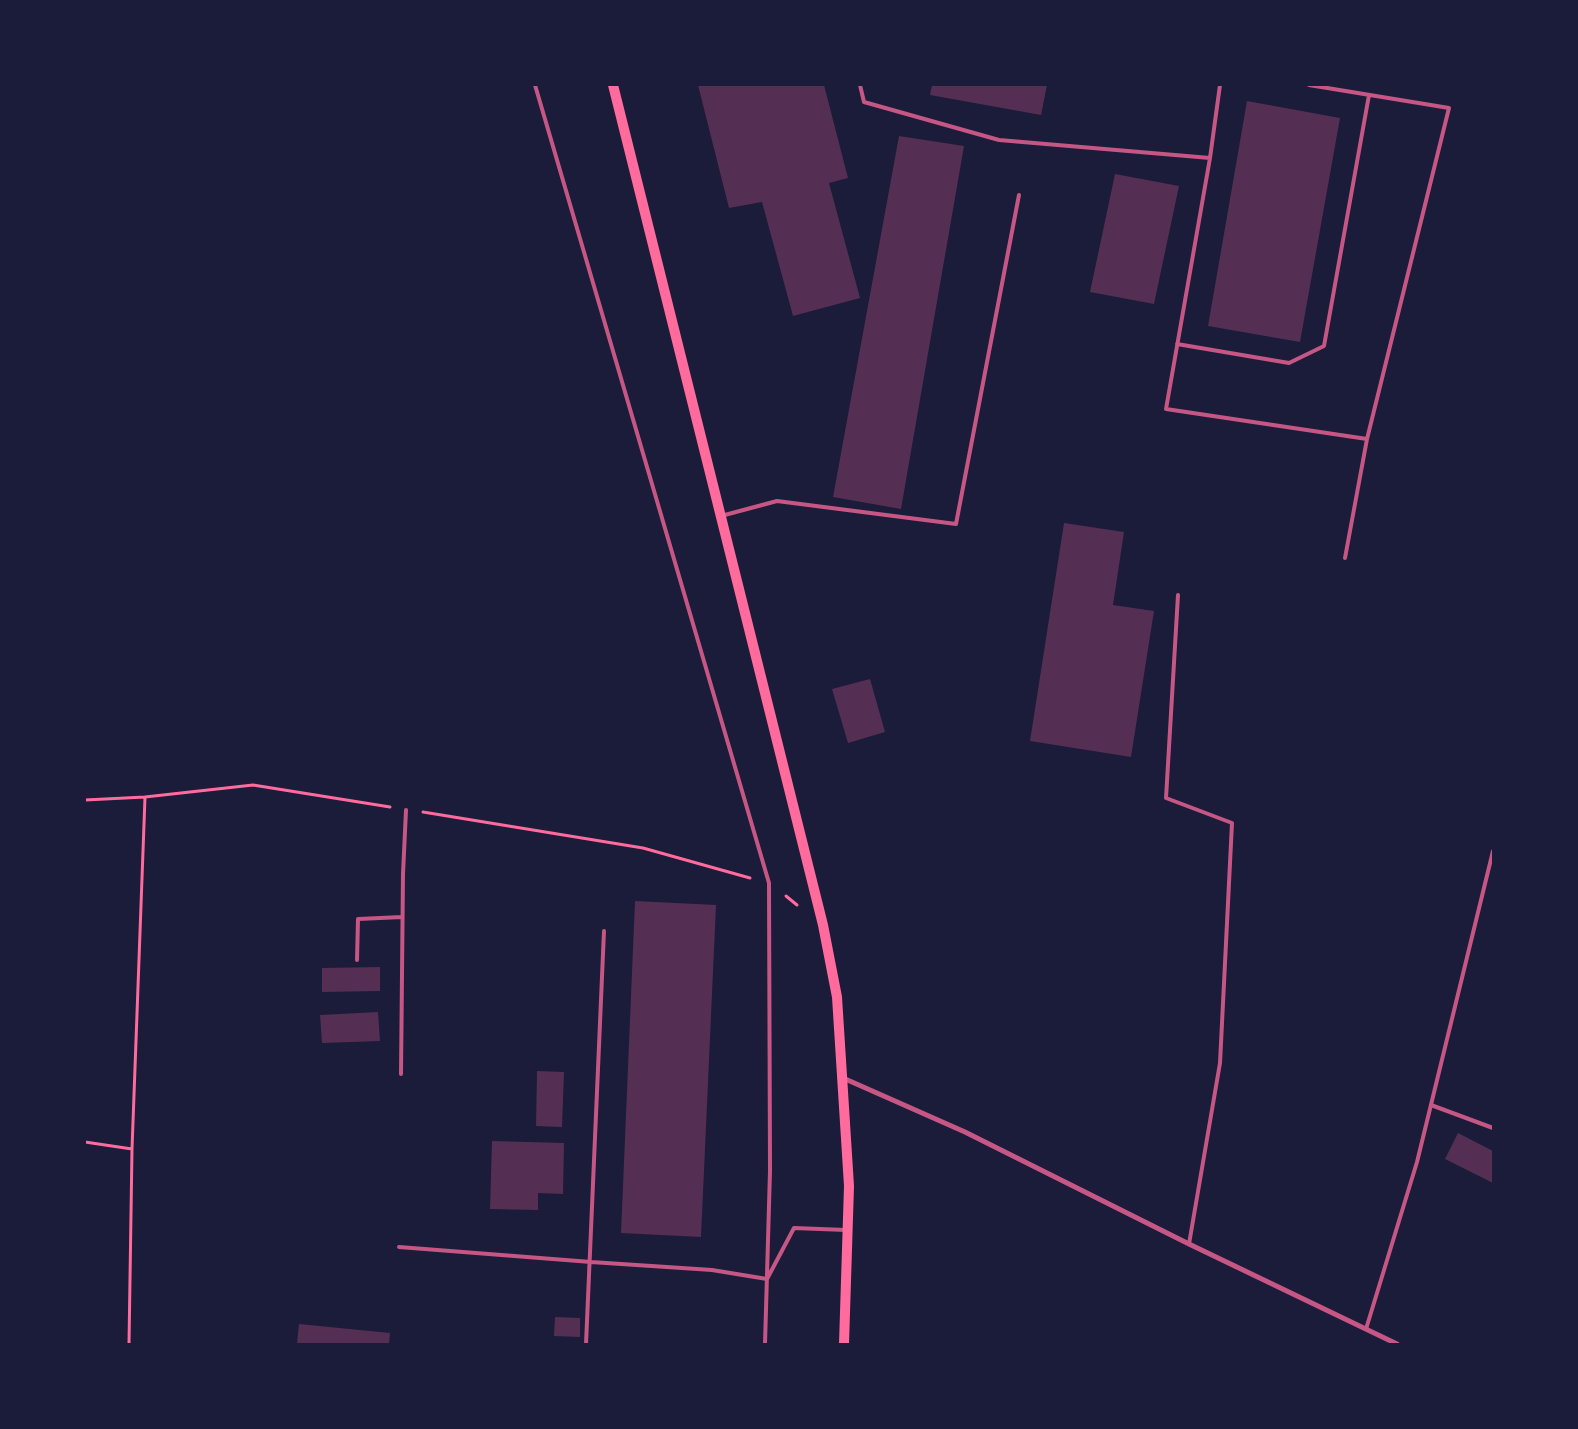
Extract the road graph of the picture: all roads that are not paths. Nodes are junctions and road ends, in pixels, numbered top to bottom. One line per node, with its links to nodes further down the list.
1 (535, 85): 27 (lane)
2 (613, 85): 11 (main road)
3 (860, 85): 7 (lane)
4 (1220, 85): 7 (lane)
5 (1309, 85): 6 (lane)
6 (1369, 95): 9 (lane); 10 (lane)
7 (1210, 158): 9 (lane)
8 (1019, 195): 11 (lane)
9 (1177, 344): 10 (lane)
10 (1367, 439): 12 (lane)
11 (721, 516): 20 (main road)
12 (1345, 558)
13 (1178, 595): 24 (lane)
14 (406, 810): 16 (lane)
15 (1493, 851): 21 (lane)
16 (402, 917): 18 (lane); 19 (lane)
17 (604, 931): 26 (lane)
18 (357, 960)
19 (401, 1074)
20 (842, 1078): 23 (main road); 24 (street)
21 (1431, 1105): 22 (lane); 28 (lane)
22 (1493, 1128)
23 (849, 1230): 27 (lane); 31 (main road)
24 (1189, 1244): 28 (street)
25 (399, 1247): 26 (lane)
26 (591, 1262): 27 (lane); 29 (lane)
27 (767, 1279): 30 (lane)
28 (1366, 1329): 32 (street)
29 (586, 1344)
30 (765, 1344)
31 (844, 1344)
32 (1397, 1344)

